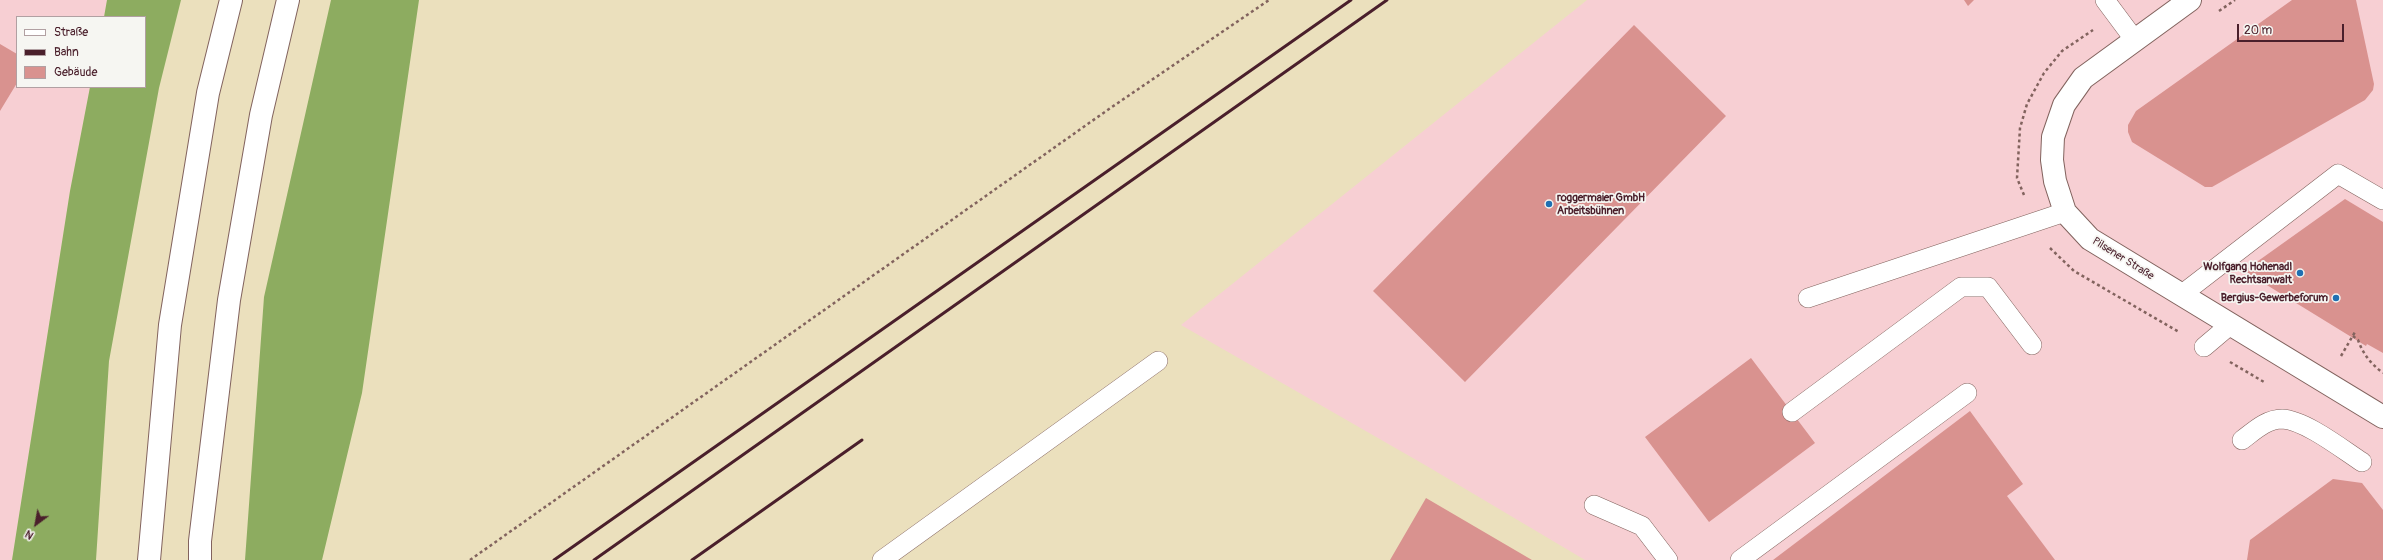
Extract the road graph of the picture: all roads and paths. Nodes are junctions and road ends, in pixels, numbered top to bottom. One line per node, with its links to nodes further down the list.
1 (231, 0): 27 (main road)
2 (288, 0): 28 (main road)
3 (1269, 0): 29 (path)
4 (2105, 0): 8 (lane)
5 (2190, 0): 8 (main road, Pilsener Straße)
6 (2235, 0): 7 (path)
7 (2216, 13)
8 (2134, 39): 10 (main road, Pilsener Straße)
9 (2383, 200): 11 (lane)
10 (2065, 212): 11 (main road, Pilsener Straße); 12 (lane)
11 (2181, 295): 13 (main road, Pilsener Straße)
12 (1808, 298)
13 (2230, 325): 17 (lane); 23 (main road, Pilsener Straße)
14 (2355, 332): 15 (path)
15 (2353, 336): 18 (path); 20 (path)
16 (2032, 345): 22 (lane)
17 (2204, 347)
18 (2344, 352)
19 (1158, 361): 30 (lane)
20 (2383, 373)
21 (1967, 393): 32 (lane)
22 (1792, 412)
23 (2383, 417)
24 (2242, 440): 25 (lane)
25 (2362, 462)
26 (1594, 505): 31 (lane)
27 (149, 560)
28 (200, 560)
29 (470, 560)
30 (882, 560)
31 (1668, 560)
32 (1740, 560)

